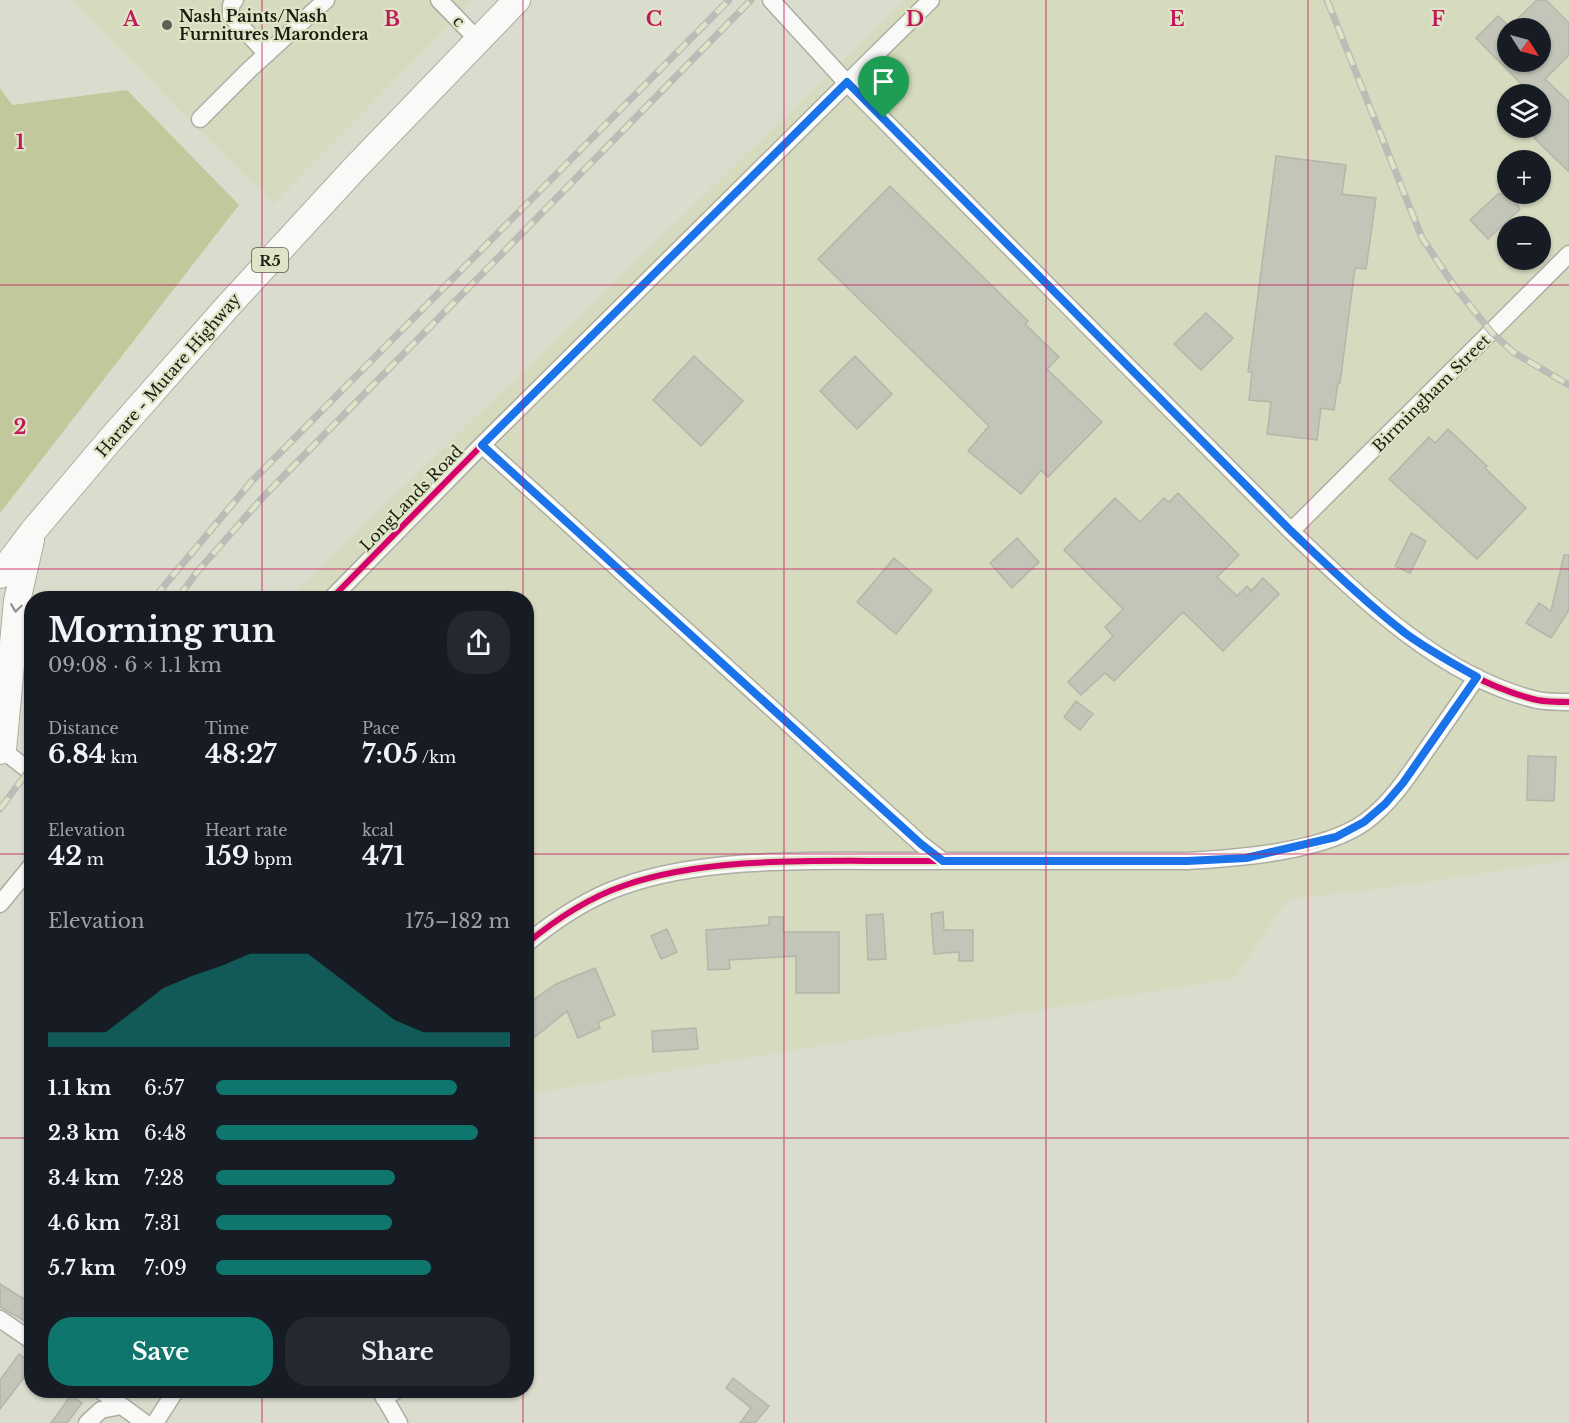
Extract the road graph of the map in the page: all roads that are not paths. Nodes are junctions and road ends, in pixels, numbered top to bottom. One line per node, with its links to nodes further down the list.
1 (235, 0): 8 (street)
2 (326, 0): 8 (street)
3 (439, 0): 7 (street, c)
4 (517, 0): 7 (highway, Harare - Mutare Highway / R5)
5 (771, 0): 9 (street)
6 (932, 0): 9 (street, LongLands Road)
7 (479, 41): 13 (highway, Harare - Mutare Highway / R5)
8 (267, 54): 10 (street)
9 (847, 82): 12 (street, LongLands Road); 14 (street)
10 (200, 119)
11 (1569, 254): 14 (street, Birmingham Street)
12 (482, 445): 16 (street, LongLands Road); 21 (street)
13 (33, 531): 15 (highway, Harare - Mutare Highway / R5); 19 (highway, one-way to 19)
14 (1291, 531): 17 (street)
15 (0, 575)
16 (339, 591)
17 (1477, 677): 18 (street); 21 (street)
18 (1569, 702)
19 (1, 750): 20 (street)
20 (24, 767)
21 (943, 861): 24 (street)
22 (24, 875): 23 (street)
23 (0, 904)
24 (534, 937)
25 (2, 1326): 26 (street)
26 (24, 1337)
27 (110, 1398): 30 (street)
28 (171, 1398): 33 (street)
29 (389, 1398): 34 (street)
30 (121, 1406): 31 (street); 32 (street)
31 (87, 1423)
32 (145, 1423)
33 (155, 1423)
34 (399, 1423)

